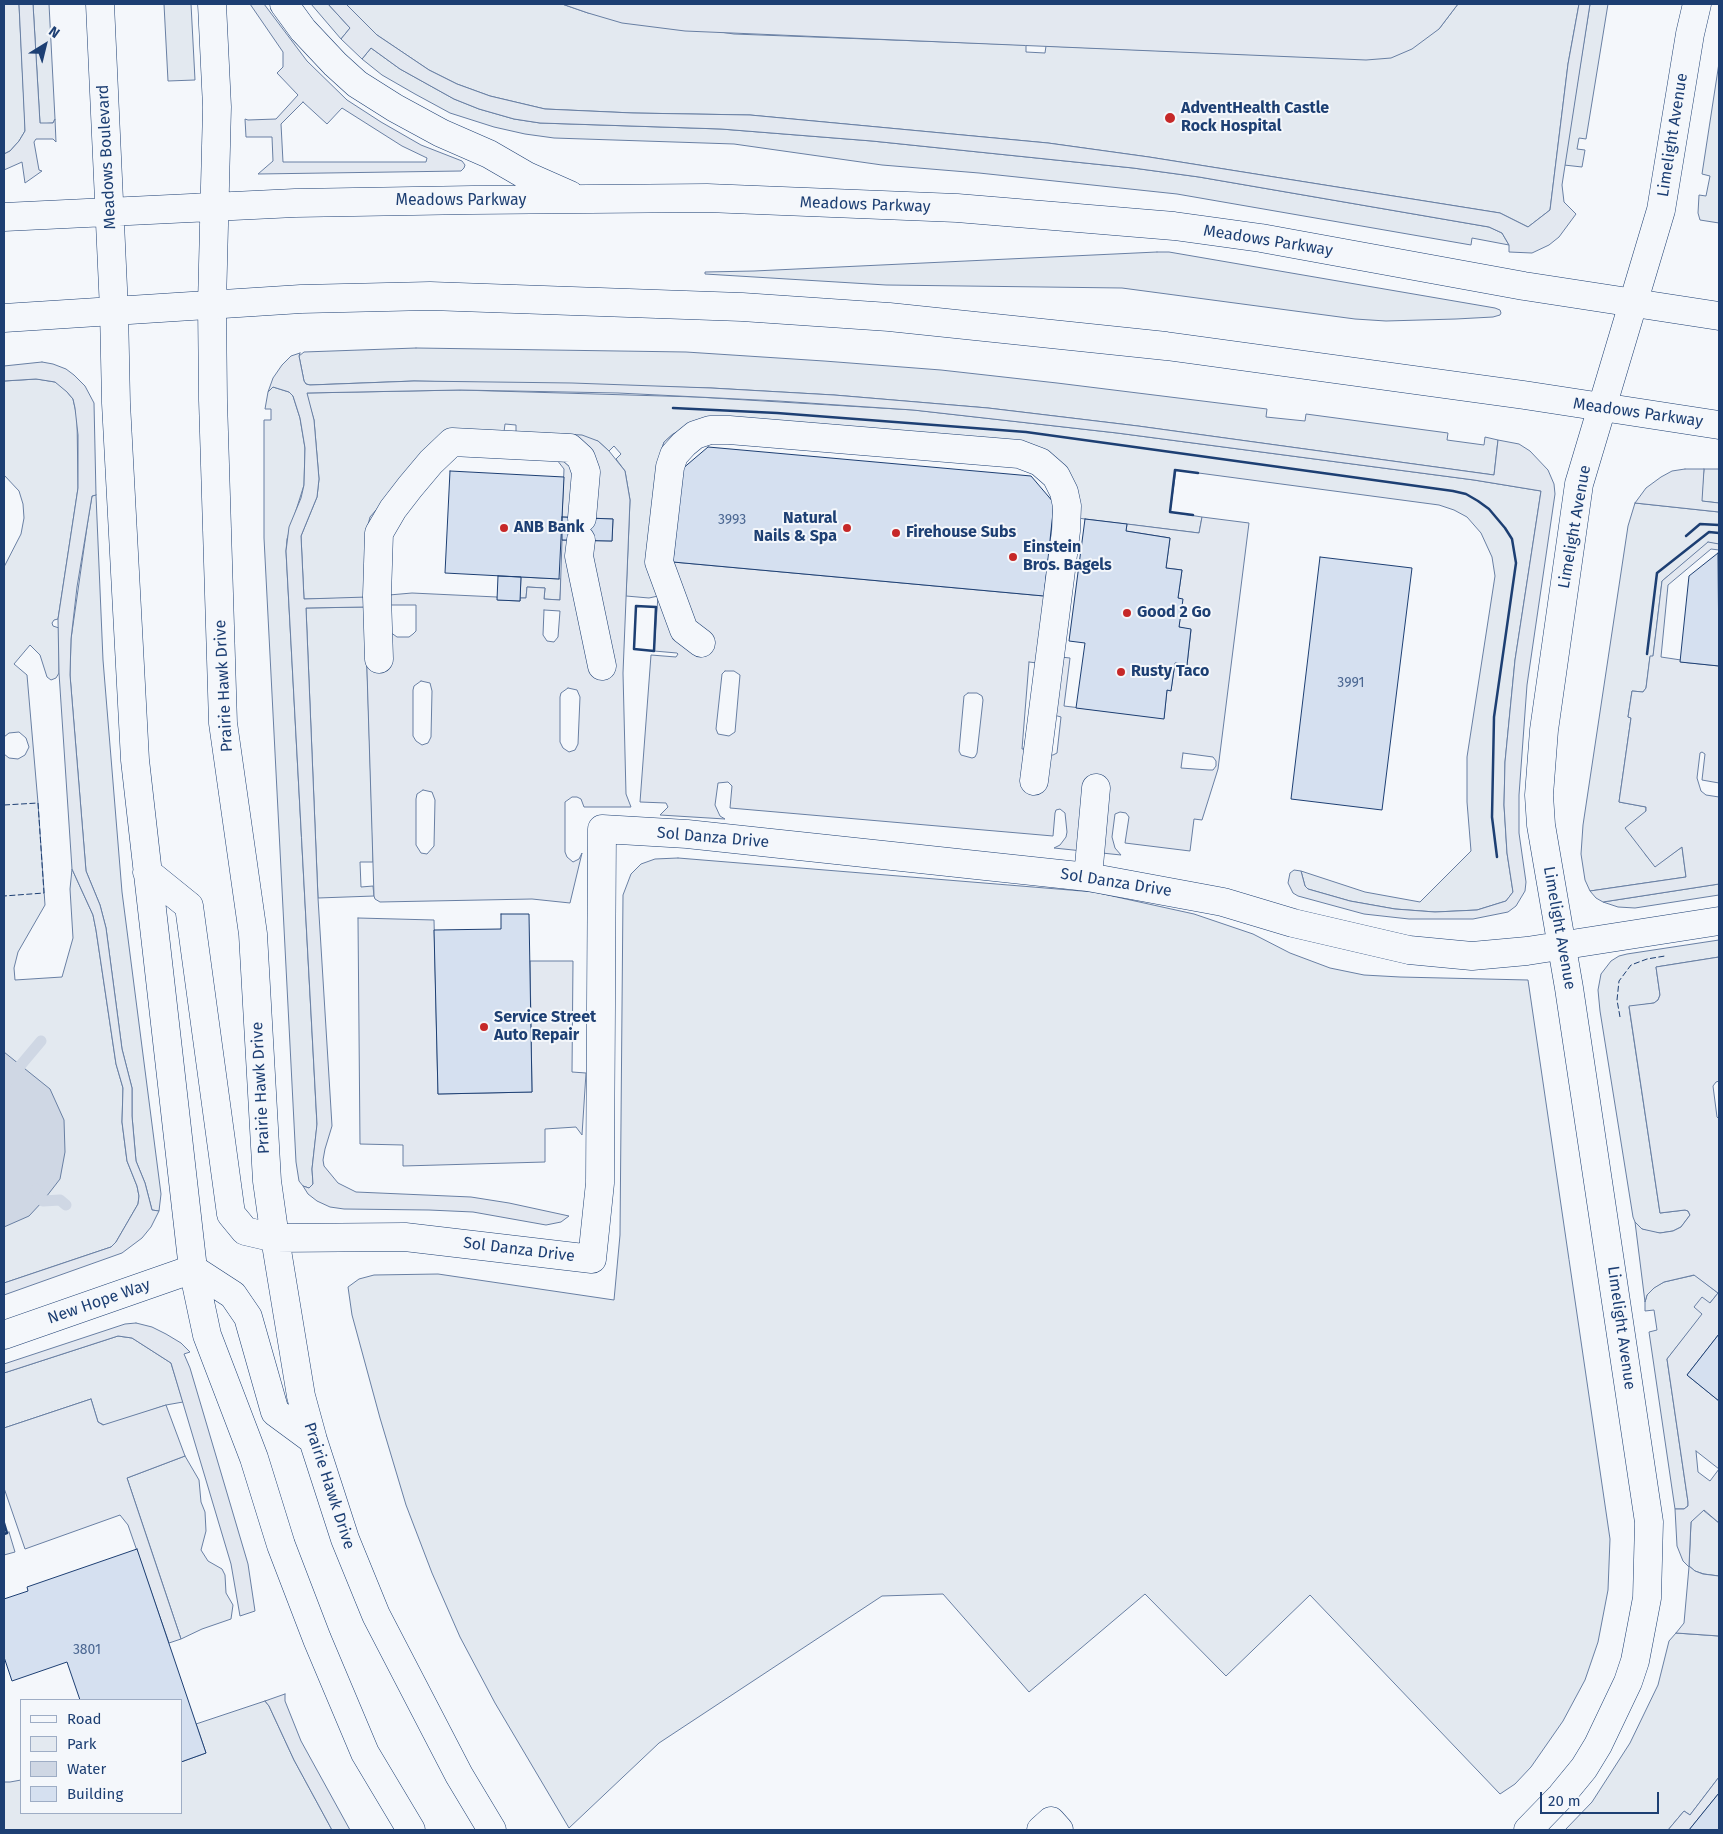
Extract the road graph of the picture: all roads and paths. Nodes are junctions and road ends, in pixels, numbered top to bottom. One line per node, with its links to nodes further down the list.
1 (100, 4): 7 (street, Meadows Boulevard)
2 (212, 4): 6 (street)
3 (284, 4): 5 (street)
4 (1697, 4): 9 (street, Limelight Avenue)
5 (580, 200): 6 (street, Meadows Parkway); 9 (street, Meadows Parkway)
6 (214, 207): 7 (street, Meadows Parkway); 10 (street)
7 (110, 212): 8 (street, Meadows Parkway); 11 (street, Meadows Boulevard)
8 (4, 217)
9 (1634, 303): 12 (street, Meadows Parkway); 14 (street, Limelight Avenue)
10 (212, 304): 11 (street, Meadows Parkway); 14 (street, Meadows Parkway); 25 (street, Prairie Hawk Drive)
11 (114, 310): 13 (street, Meadows Parkway); 21 (street)
12 (1719, 316)
13 (4, 318)
14 (1602, 407): 15 (street, Meadows Parkway); 24 (street, Limelight Avenue)
15 (1719, 424)
16 (701, 643): 19 (street)
17 (379, 659): 18 (street)
18 (602, 666)
19 (1034, 781)
20 (1096, 788): 22 (street)
21 (147, 872): 25 (street); 26 (street)
22 (1088, 877): 24 (street, Sol Danza Drive); 25 (street, Sol Danza Drive)
23 (1719, 921): 24 (street, Sol Danza Drive)
24 (1562, 945): 31 (street, Limelight Avenue)
25 (275, 1238): 28 (street, Prairie Hawk Drive)
26 (193, 1269): 27 (street, New Hope Way); 28 (street); 29 (street)
27 (4, 1335)
28 (313, 1440): 30 (street, Prairie Hawk Drive)
29 (411, 1830)
30 (492, 1830)
31 (1528, 1830)

